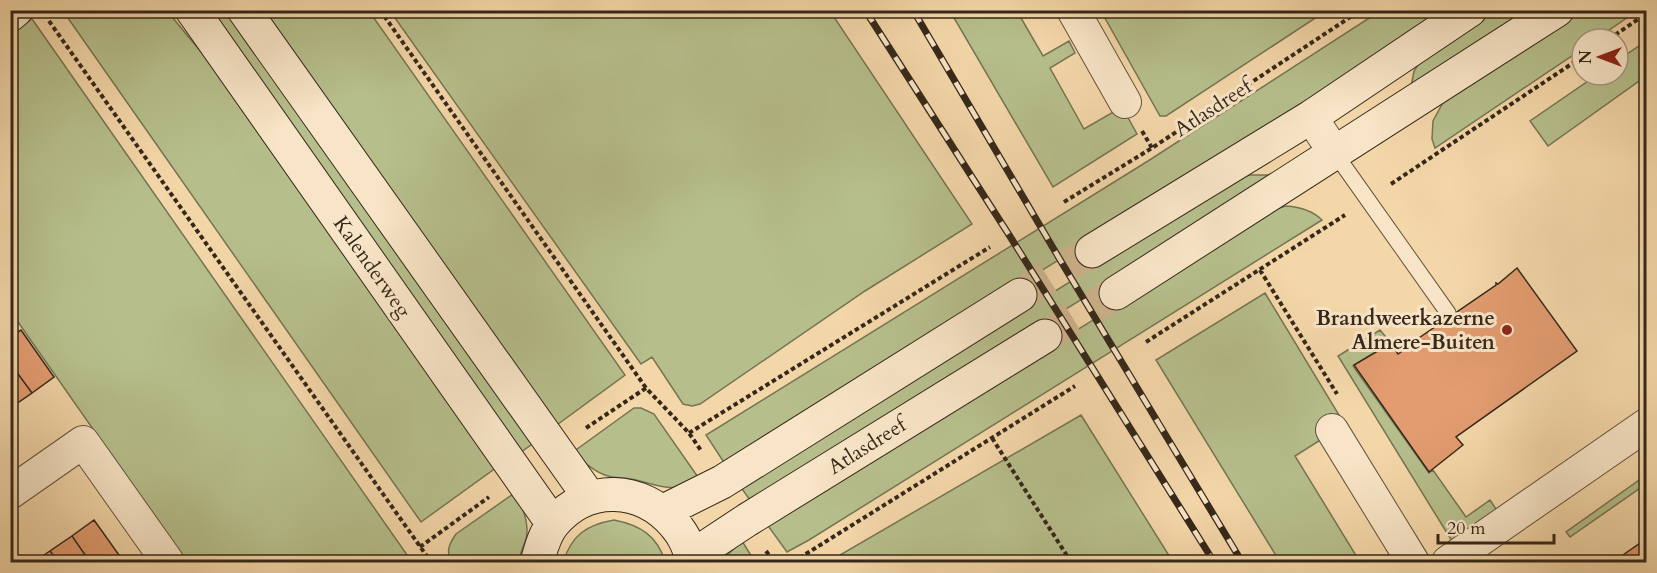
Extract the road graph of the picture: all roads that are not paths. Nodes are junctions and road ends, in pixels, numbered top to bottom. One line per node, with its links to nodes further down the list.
1 (16, 10): 7 (main road)
2 (192, 10): 21 (main road, Kalenderweg)
3 (244, 10): 19 (main road)
4 (1073, 10): 8 (street)
5 (1470, 10): 9 (main road)
6 (1557, 10): 10 (main road)
7 (10, 15)
8 (1125, 102)
9 (1311, 117): 10 (street); 11 (main road)
10 (1335, 152): 12 (main road); 14 (lane)
11 (1092, 251)
12 (1116, 293)
13 (1020, 296): 20 (main road)
14 (1448, 313)
15 (1045, 336): 22 (main road, Atlasdreef)
16 (1647, 425): 26 (street)
17 (1332, 430): 25 (street)
18 (10, 493): 23 (street)
19 (590, 498): 20 (main road); 21 (main road)
20 (664, 511): 22 (main road)
21 (553, 524): 24 (main road)
22 (691, 560)
23 (168, 562)
24 (537, 562)
25 (1413, 562)
26 (1448, 562)

